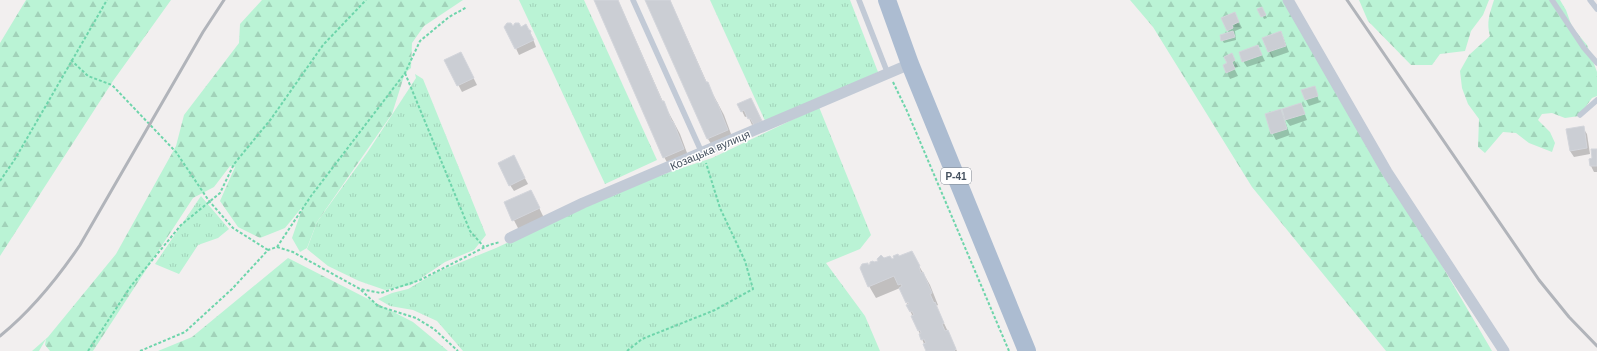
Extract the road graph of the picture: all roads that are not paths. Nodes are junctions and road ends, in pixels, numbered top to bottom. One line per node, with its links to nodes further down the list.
1 (633, 0): 13 (lane)
2 (859, 0): 10 (lane)
3 (887, 0): 9 (main road, Р-41)
4 (1288, 0): 16 (street)
5 (1552, 0): 8 (lane)
6 (1590, 0): 7 (lane)
7 (1597, 8)
8 (1597, 63)
9 (910, 64): 10 (street, Козацька вулиця); 15 (main road, Р-41)
10 (888, 74): 13 (street, Козацька вулиця)
11 (1597, 100): 12 (lane)
12 (1580, 115)
13 (703, 153): 14 (street, Козацька вулиця)
14 (510, 238)
15 (1027, 351)
16 (1504, 351)

